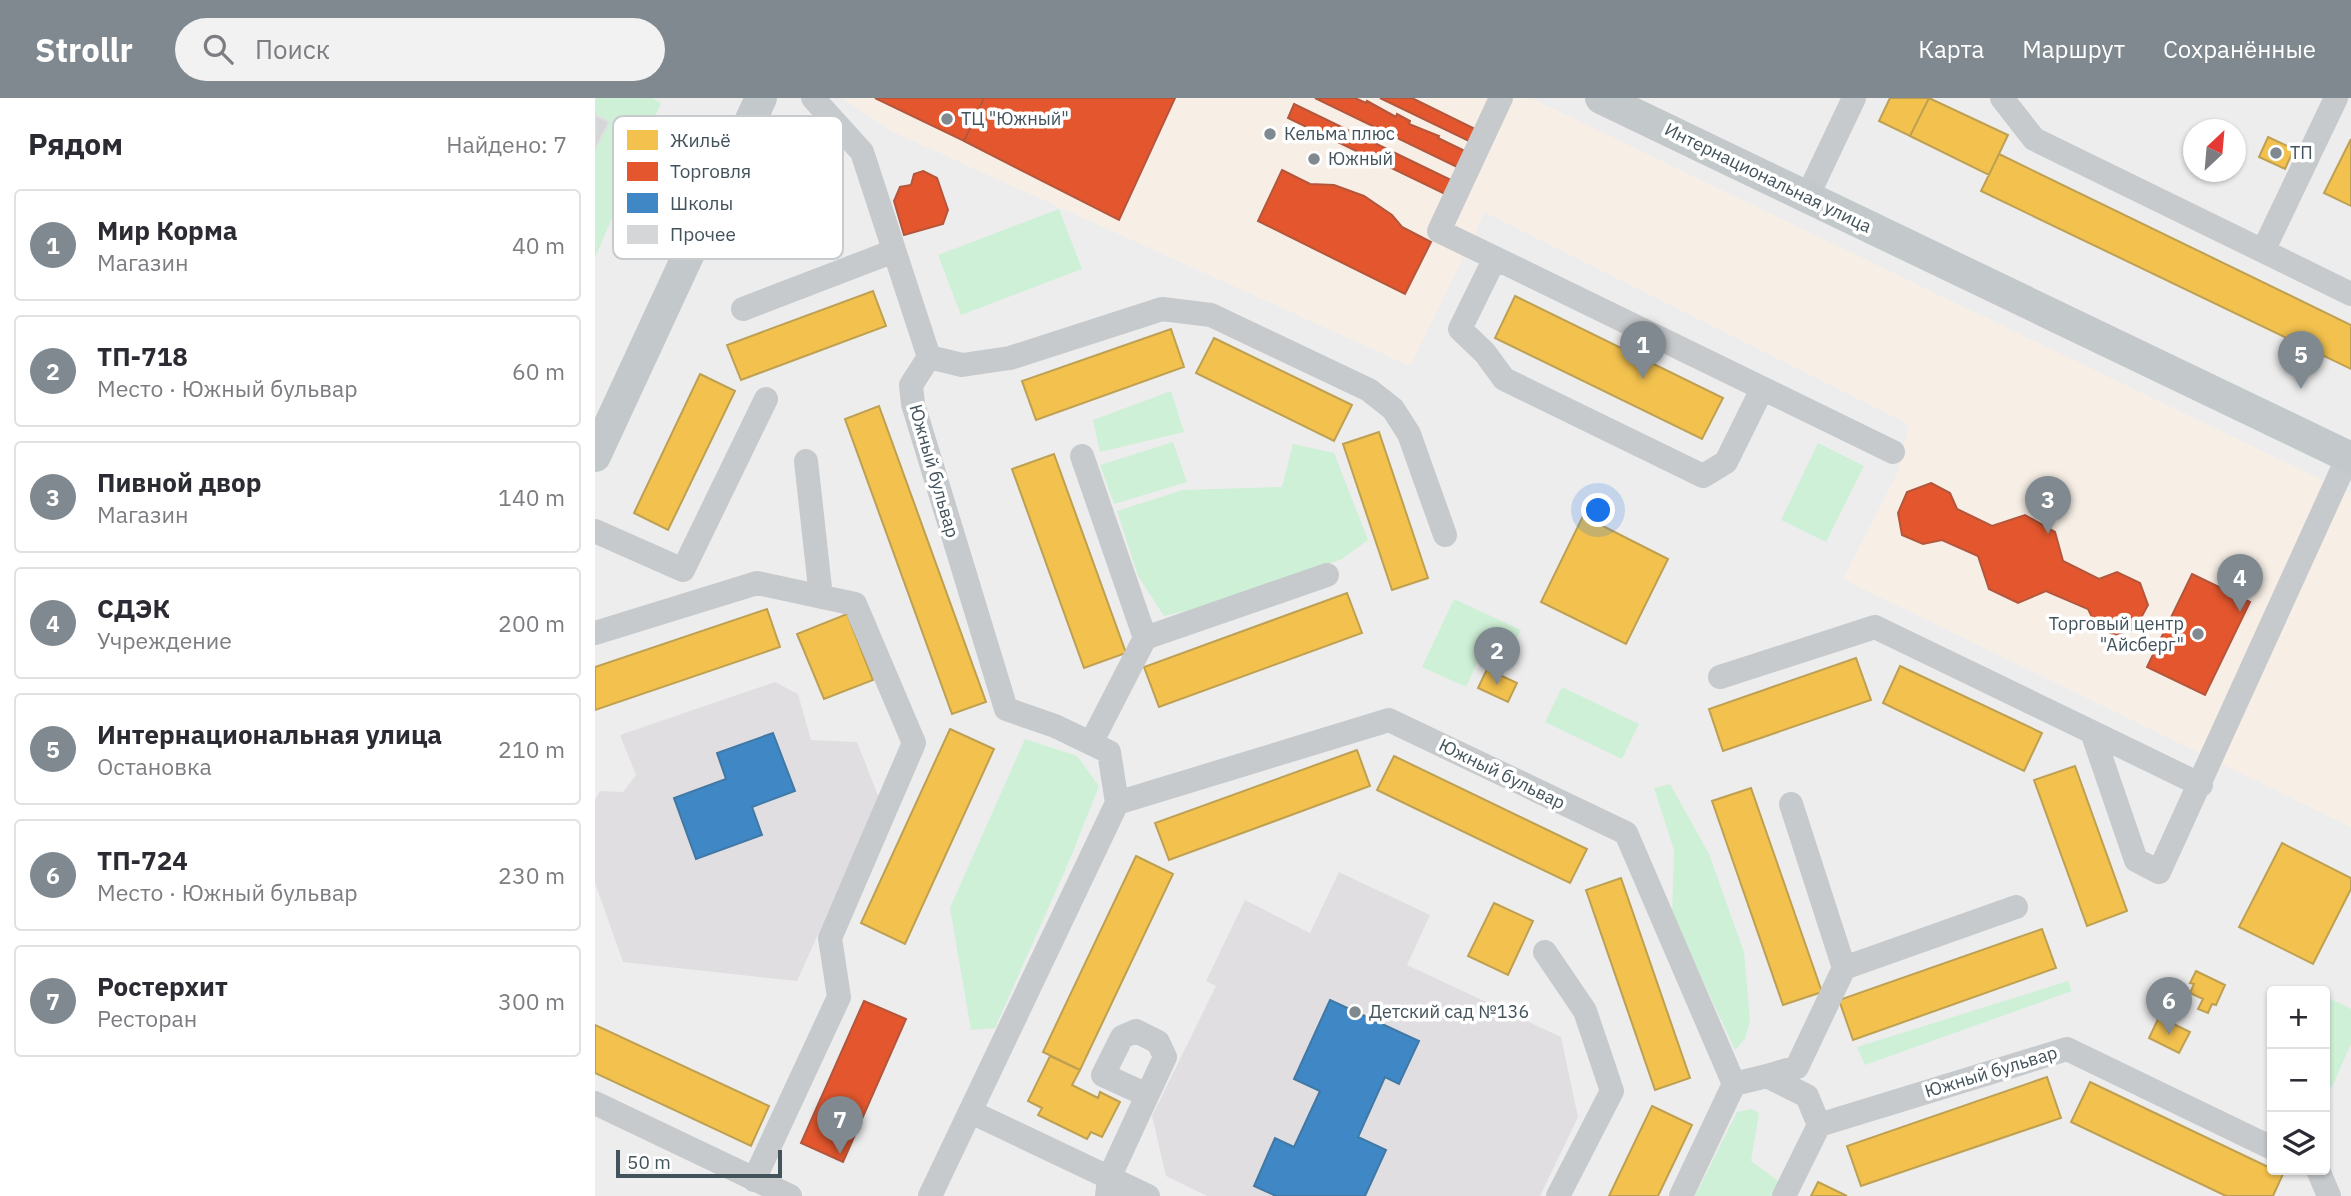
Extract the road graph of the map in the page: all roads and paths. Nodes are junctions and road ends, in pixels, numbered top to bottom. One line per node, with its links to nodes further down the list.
1 (761, 98): 8 (main road)
2 (813, 98): 9 (street)
3 (1501, 98): 14 (street)
4 (1601, 98): 11 (main road, Интернациональная улица)
5 (1854, 98): 11 (street)
6 (2336, 98): 13 (street)
7 (2009, 101): 13 (street)
8 (753, 116)
9 (829, 116)
10 (843, 131): 12 (street)
11 (1807, 197): 24 (main road, Интернациональная улица)
12 (894, 251): 17 (street); 18 (street)
13 (2263, 251): 16 (street)
14 (1495, 258): 19 (street); 19 (street)
15 (686, 259): 22 (main road)
16 (2351, 293)
17 (743, 309)
18 (929, 357): 27 (street); 36 (street, Южный бульвар)
19 (1762, 389): 21 (street)
20 (766, 399): 28 (street)
21 (1892, 452)
22 (595, 456)
23 (1082, 457): 33 (street)
24 (2349, 457): 37 (street)
25 (806, 461): 30 (street)
26 (595, 531): 28 (street)
27 (1445, 535)
28 (683, 570): 31 (street)
29 (1327, 575): 33 (street)
30 (821, 597): 31 (street); 53 (street)
31 (694, 603): 32 (street)
32 (595, 633)
33 (1145, 639): 36 (street)
34 (1720, 677): 35 (street)
35 (2092, 732): 37 (street); 37 (street)
36 (1091, 743): 38 (street, Южный бульвар)
37 (2201, 785)
38 (1117, 803): 45 (street, Южный бульвар); 49 (street)
39 (1791, 804): 42 (street)
40 (2016, 907): 42 (street)
41 (1545, 952): 58 (street)
42 (1844, 968): 43 (street)
43 (1797, 1067): 44 (street); 47 (street)
44 (1767, 1076): 45 (street); 47 (street)
45 (1734, 1084): 59 (street)
46 (1147, 1095): 54 (street)
47 (1807, 1096): 50 (street)
48 (595, 1103): 53 (street)
49 (971, 1112): 54 (street); 56 (street)
50 (1819, 1125): 51 (street, Южный бульвар); 60 (street)
51 (2267, 1146)
52 (2320, 1175): 61 (street)
53 (754, 1180): 55 (street)
54 (1108, 1187): 57 (street)
55 (790, 1196)
56 (930, 1196)
57 (1148, 1196)
58 (1558, 1196)
59 (1681, 1196)
60 (1784, 1196)
61 (2329, 1196)

